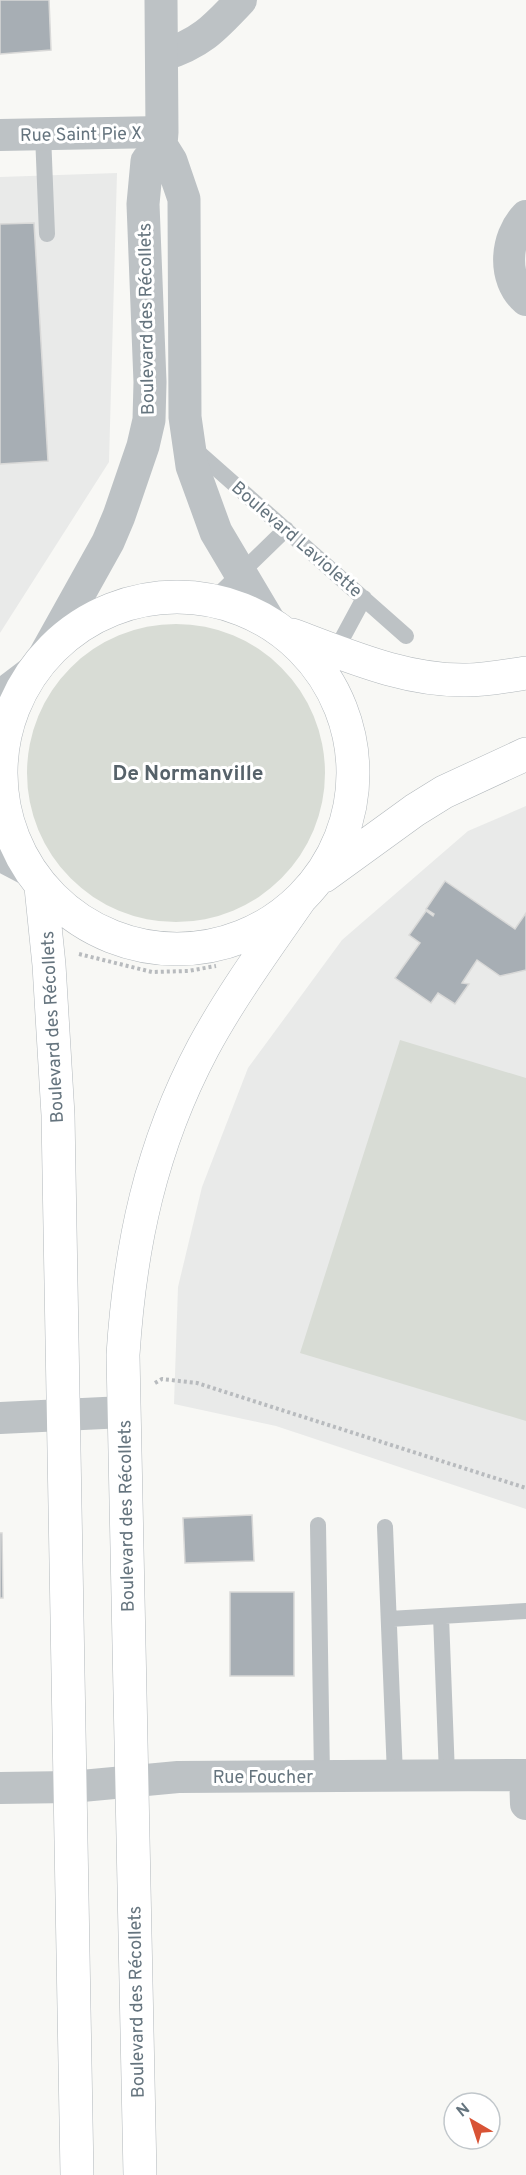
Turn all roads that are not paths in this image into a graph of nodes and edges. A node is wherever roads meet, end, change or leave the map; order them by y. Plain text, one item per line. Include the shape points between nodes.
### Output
1 (161, 0) edge
2 (241, 0) edge
3 (162, 56) junction
4 (43, 134) junction
5 (0, 135) edge
6 (161, 138) junction
7 (526, 216) edge
8 (47, 234) dead end
9 (526, 300) edge
10 (187, 443) junction
11 (286, 530) junction
12 (240, 574) junction
13 (364, 598) junction
14 (213, 600) junction
15 (277, 628) junction
16 (406, 636) dead end
17 (39, 663) junction
18 (329, 663) junction
19 (526, 673) edge
20 (0, 696) edge
21 (526, 754) edge
22 (0, 855) edge
23 (35, 879) junction
24 (307, 892) junction
25 (124, 1412) junction
26 (64, 1415) junction
27 (0, 1418) edge
28 (318, 1525) dead end
29 (385, 1527) dead end
30 (526, 1611) edge
31 (441, 1616) junction
32 (389, 1619) junction
33 (395, 1775) junction
34 (447, 1775) junction
35 (526, 1775) edge
36 (322, 1776) junction
37 (132, 1781) junction
38 (71, 1787) junction
39 (0, 1788) edge
40 (526, 1804) edge
41 (77, 2175) edge
42 (140, 2175) edge

1 - 3 street, Boulevard des Récollets
2 - 3 street via 199,40
3 - 6 street, Boulevard des Récollets
4 - 5 street, Rue Saint Pie X
4 - 6 street, Rue Saint Pie X
4 - 8 lane
6 - 10 street, Boulevard des Récollets via 184,199
6 - 17 street, Boulevard des Récollets via 147,161 143,204 150,382 149,420 143,446 108,542
7 - 9 street via 512,240 509,260 512,280
10 - 11 lane, Boulevard Laviolette
10 - 12 street, Boulevard des Récollets via 208,512
11 - 12 lane
11 - 13 lane, Boulevard Laviolette
12 - 14 lane
12 - 15 street, Boulevard des Récollets
13 - 16 lane, Boulevard Laviolette
13 - 18 lane
14 - 15 main road via 238,607
14 - 17 main road via 169,597 118,607 86,622
15 - 18 main road
17 - 20 street
17 - 23 main road, Boulevard des Récollets via 14,704 0,761 6,818
18 - 19 main road via 447,680 481,680
18 - 24 main road, Boulevard des Récollets via 349,734 353,786 341,838
21 - 24 main road via 444,792 415,810
22 - 23 street
23 - 24 main road via 69,913 102,933 139,946 177,950 216,945 253,932 286,912
23 - 26 main road, Boulevard des Récollets via 48,948 58,1115
24 - 25 main road, Boulevard des Récollets via 239,986 203,1049 165,1133 143,1204 129,1278 123,1354
25 - 26 street
25 - 37 main road, Boulevard des Récollets
26 - 27 street
26 - 38 main road, Boulevard des Récollets
28 - 36 lane
29 - 32 lane
30 - 31 lane
31 - 32 lane
31 - 34 lane
32 - 33 lane
33 - 34 street, Rue Foucher
33 - 36 street, Rue Foucher
34 - 35 street, Rue Foucher
35 - 40 street
36 - 37 street, Rue Foucher
37 - 38 street, Rue Foucher
37 - 42 main road, Boulevard des Récollets
38 - 39 street, Rue Foucher
38 - 41 main road, Boulevard des Récollets

